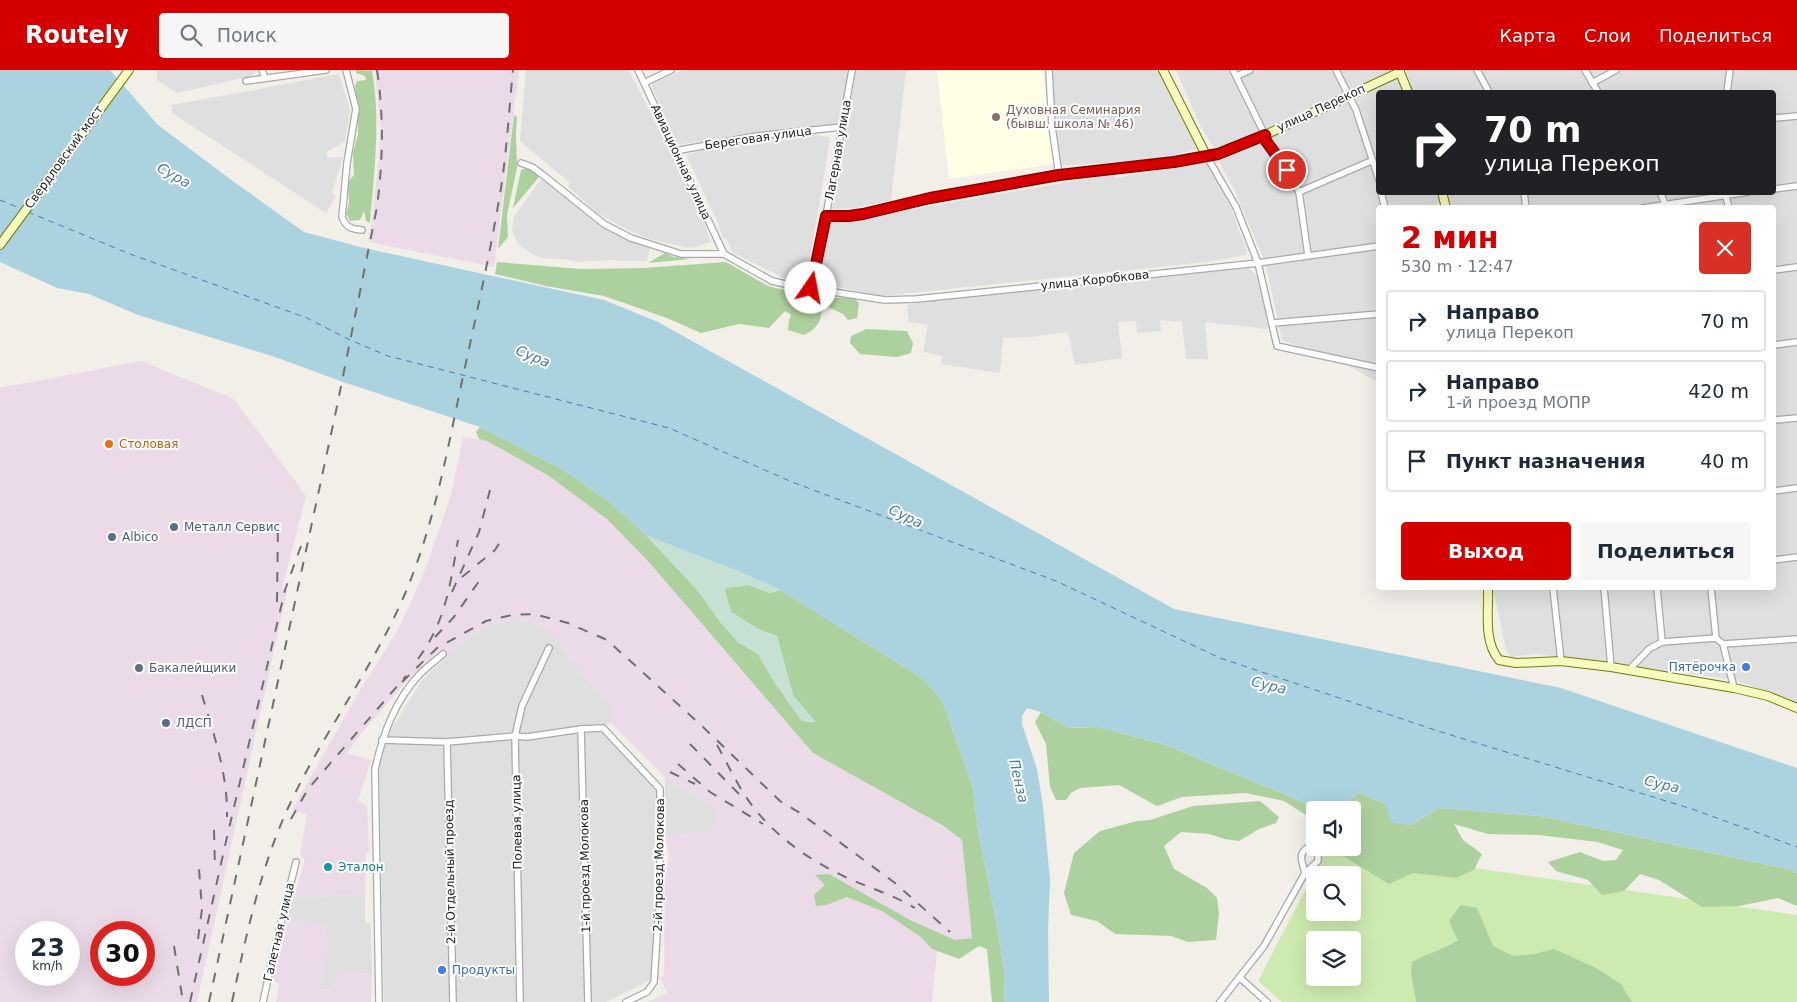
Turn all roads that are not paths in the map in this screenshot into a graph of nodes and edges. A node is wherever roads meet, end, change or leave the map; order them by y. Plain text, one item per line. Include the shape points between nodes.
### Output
1 (129, 70) edge
2 (262, 70) edge
3 (326, 70) edge
4 (346, 70) edge
5 (638, 70) edge
6 (671, 70) edge
7 (852, 70) edge
8 (1049, 70) edge
9 (1164, 70) edge
10 (1250, 70) edge
11 (1336, 70) edge
12 (1477, 70) edge
13 (1584, 70) edge
14 (1616, 70) edge
15 (1730, 70) edge
16 (1400, 71) edge
17 (1235, 73) edge
18 (266, 78) junction
19 (246, 81) dead end
20 (644, 83) junction
21 (1592, 83) junction
22 (1407, 90) edge
23 (1488, 90) edge
24 (1597, 90) edge
25 (1727, 90) edge
26 (1349, 95) junction
27 (1797, 116) edge
28 (1776, 118) edge
29 (841, 127) junction
30 (1265, 135) junction
31 (675, 151) junction
32 (1206, 155) junction
33 (1371, 160) junction
34 (521, 163) dead end
35 (1376, 172) edge
36 (1059, 175) junction
37 (1797, 186) edge
38 (1776, 189) edge
39 (1299, 192) junction
40 (1727, 195) edge
41 (1700, 196) edge
42 (1669, 205) edge
43 (826, 216) junction
44 (362, 230) dead end
45 (0, 245) edge
46 (1376, 246) edge
47 (724, 254) junction
48 (1308, 255) junction
49 (1258, 263) junction
50 (1797, 268) edge
51 (1776, 270) edge
52 (811, 288) junction
53 (1376, 314) edge
54 (1273, 323) junction
55 (1797, 342) edge
56 (1776, 345) edge
57 (1376, 367) edge
58 (1797, 418) edge
59 (1776, 420) edge
60 (1797, 488) edge
61 (1776, 491) edge
62 (1797, 557) edge
63 (1776, 560) edge
64 (1488, 590) edge
65 (1553, 590) edge
66 (1604, 590) edge
67 (1656, 590) edge
68 (1711, 590) edge
69 (1716, 638) junction
70 (1797, 639) edge
71 (1662, 642) junction
72 (1723, 644) junction
73 (549, 648) dead end
74 (443, 654) dead end
75 (1561, 661) junction
76 (1611, 668) junction
77 (1628, 671) junction
78 (1734, 688) junction
79 (1797, 708) edge
80 (581, 729) junction
81 (515, 736) junction
82 (382, 740) junction
83 (447, 742) junction
84 (296, 862) dead end
85 (1305, 873) junction
86 (1240, 978) junction
87 (263, 1002) edge
88 (379, 1002) edge
89 (453, 1002) edge
90 (520, 1002) edge
91 (588, 1002) edge
92 (626, 1002) edge
93 (1220, 1002) edge
94 (1267, 1002) edge

1 - 45 main road, Свердловский мост
2 - 18 street
3 - 18 street
4 - 44 street via 356,109 342,217 350,228
5 - 20 street, Авиационная улица
6 - 20 street
7 - 29 street, Лагерная улица
8 - 36 street
9 - 32 main road
10 - 17 street
11 - 26 street
12 - 23 street
13 - 21 street
14 - 21 street
15 - 25 street
16 - 22 main road
16 - 26 main road, улица Перекоп
17 - 30 street
18 - 19 street
20 - 31 street, Авиационная улица
21 - 24 street
26 - 30 main road, улица Перекоп
26 - 33 street
27 - 28 street
29 - 31 street, Береговая улица via 757,136
29 - 43 street, Лагерная улица
30 - 32 main road, улица Перекоп via 1218,154
30 - 39 street
31 - 47 street, Авиационная улица
32 - 36 street, улица Перекоп via 1174,162
32 - 49 street via 1236,207
33 - 35 street
33 - 39 street
34 - 47 street via 550,180 604,224 632,238 681,254
36 - 43 street, улица Перекоп via 849,216
37 - 38 street
39 - 48 street
40 - 41 street
41 - 42 street
43 - 52 street, Лагерная улица
46 - 48 street, улица Коробкова
47 - 52 street, улица Коробкова via 772,281
48 - 49 street, улица Коробкова
49 - 52 street, улица Коробкова via 917,299 885,300
49 - 54 street
50 - 51 street
53 - 54 street
54 - 57 street via 1277,346
55 - 56 street
58 - 59 street
60 - 61 street
62 - 63 street
64 - 75 main road via 1489,642 1499,660 1516,663
65 - 75 street
66 - 76 street
67 - 71 street
68 - 69 street
69 - 71 street
69 - 72 street
70 - 72 street
71 - 77 street via 1649,649
72 - 78 street
73 - 81 street, Полевая улица via 522,706
74 - 82 street via 420,674 402,698
75 - 76 main road
76 - 77 main road
77 - 78 main road
78 - 79 main road via 1768,696
80 - 81 street
80 - 91 street, 1-й проезд Молокова
80 - 92 street, 2-й проезд Молокова via 603,728 660,790 660,889 654,982 647,992
81 - 83 street
81 - 90 street, Полевая улица
82 - 83 street
82 - 88 street via 375,769
83 - 89 street, 2-й Отдельный проезд
84 - 87 street, Галетная улица
85 - 85 street via 1300,856 1307,848 1314,849 1318,861
85 - 86 street via 1264,946
86 - 93 street
86 - 94 street

